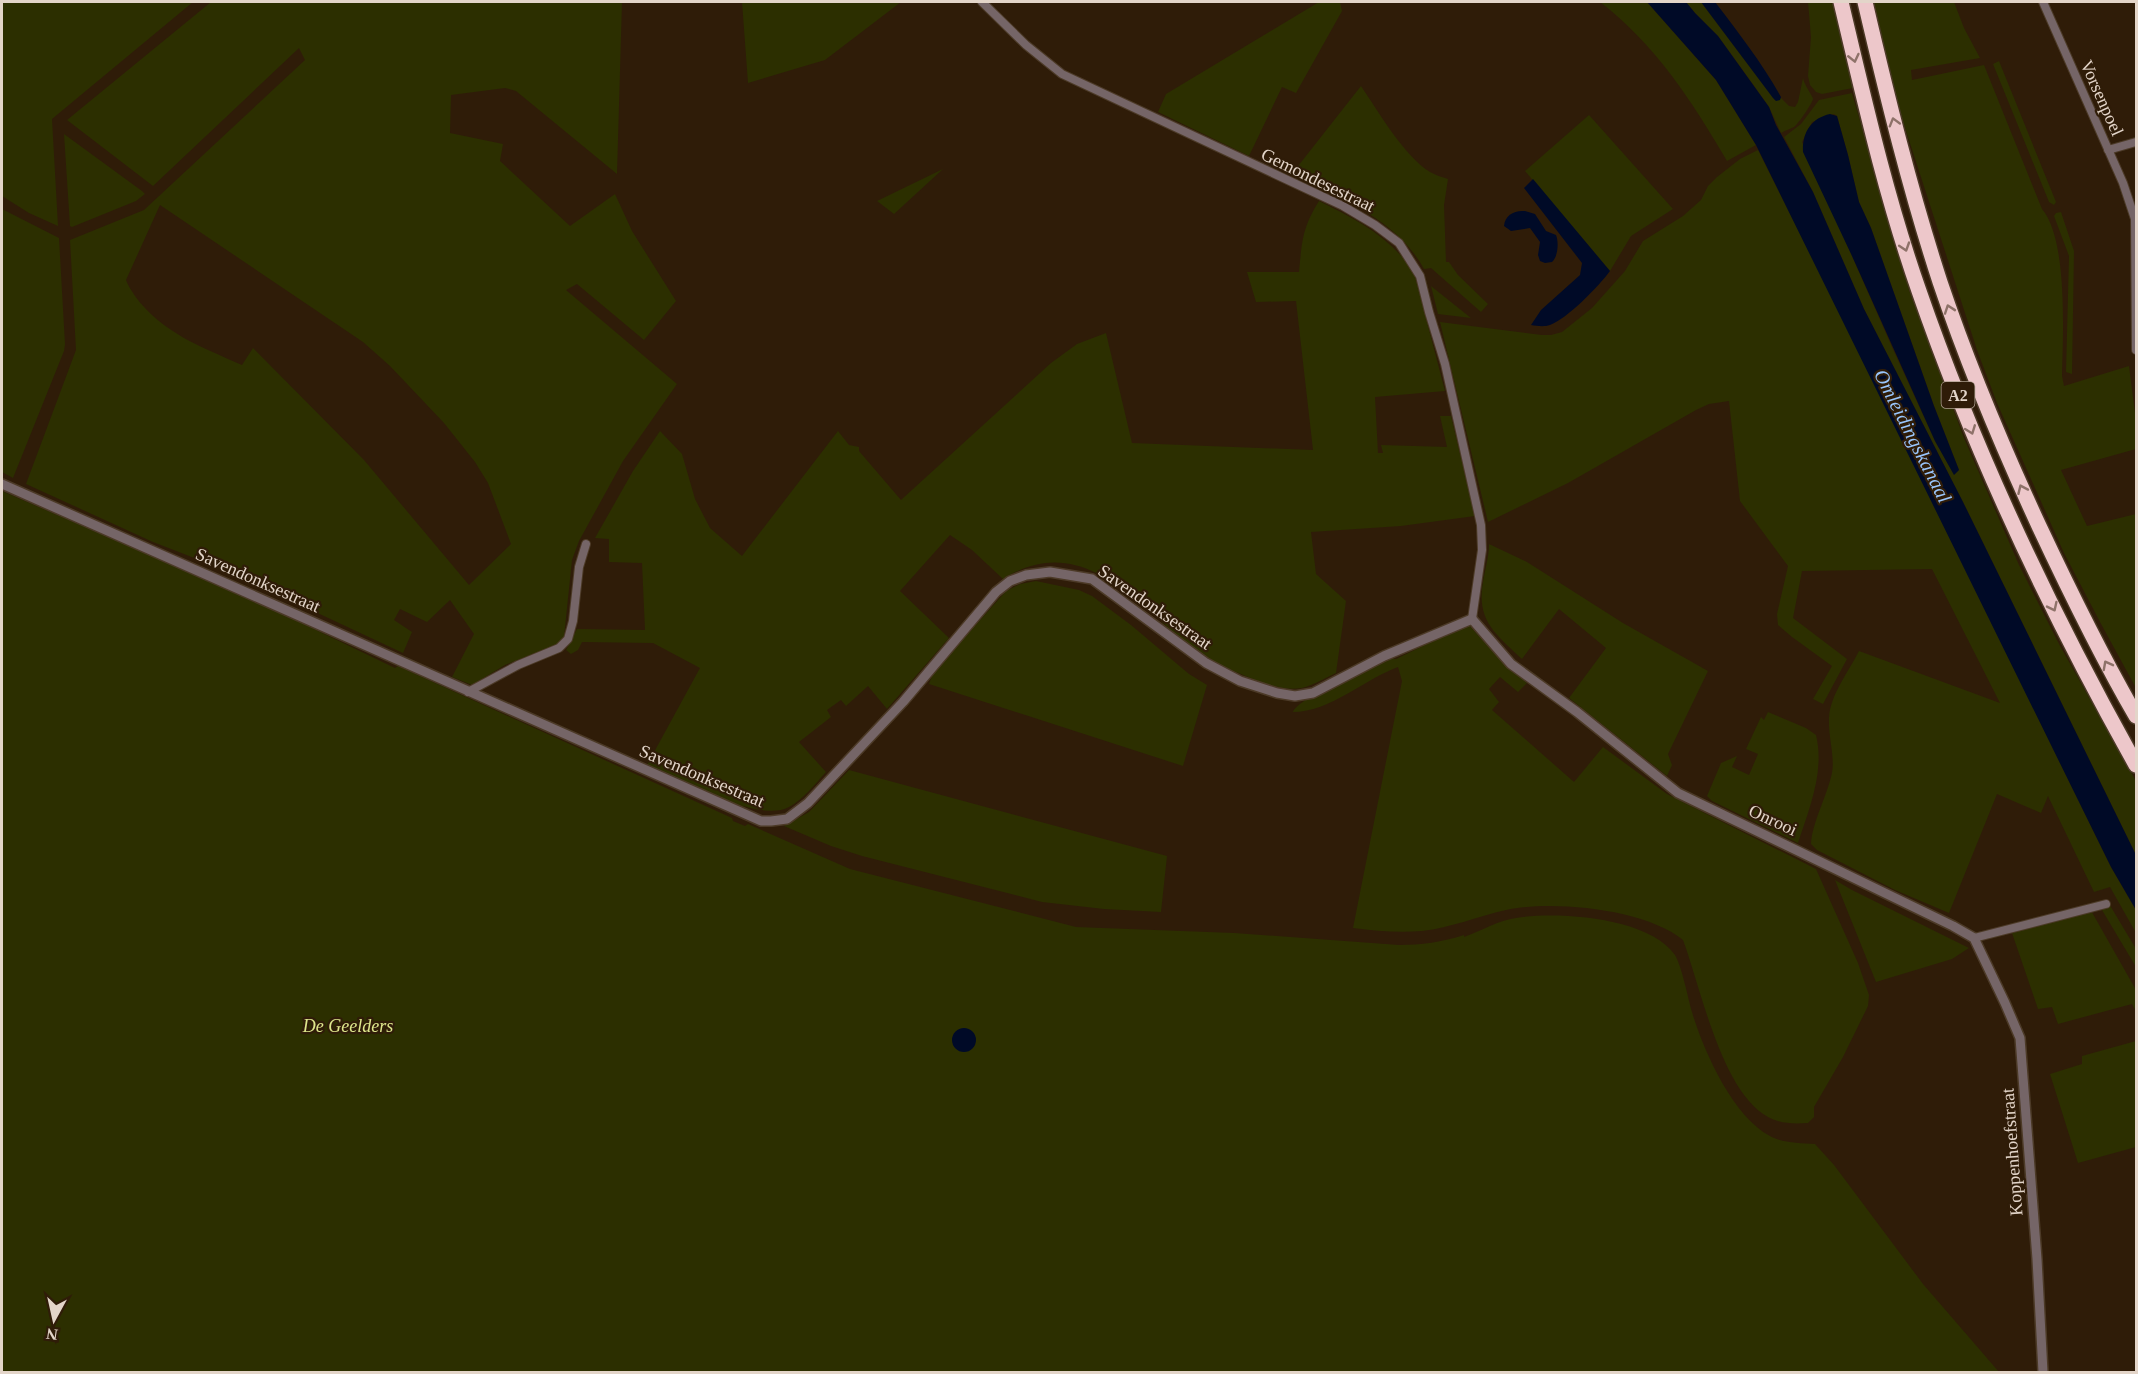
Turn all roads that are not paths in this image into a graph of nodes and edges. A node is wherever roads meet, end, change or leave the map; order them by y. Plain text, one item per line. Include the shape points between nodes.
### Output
1 (982, 2) edge
2 (1841, 2) edge
3 (1865, 2) edge
4 (2043, 2) edge
5 (2136, 142) edge
6 (2108, 150) junction
7 (2136, 350) edge
8 (2, 484) edge
9 (586, 544) dead end
10 (1472, 619) junction
11 (468, 692) junction
12 (2136, 716) edge
13 (2136, 765) edge
14 (2106, 904) dead end
15 (1974, 938) junction
16 (2043, 1372) edge

1 - 10 street, Gemondesestraat via 1062,74 1343,206 1399,243 1420,276 1445,364 1481,525 1482,550
2 -> 13 highway, A2 via 1899,230 1973,436 2025,553
12 -> 3 highway, A2 via 2047,543 1961,343 1898,135
4 - 6 street, Vorsenpoel
5 - 6 street
6 - 7 street, Vorsenpoel via 2135,219
8 - 11 street, Savendonksestraat
9 - 11 street via 579,567 572,629 563,645
10 - 11 street, Savendonksestraat via 1384,656 1313,693 1295,696 1240,681 1206,663 1092,579 1050,572 1026,575 996,592 903,702 808,803 787,819 771,822 749,817
10 - 15 street, Onrooi via 1512,664 1678,793
14 - 15 street
15 - 16 street, Koppenhoefstraat via 2020,1038

